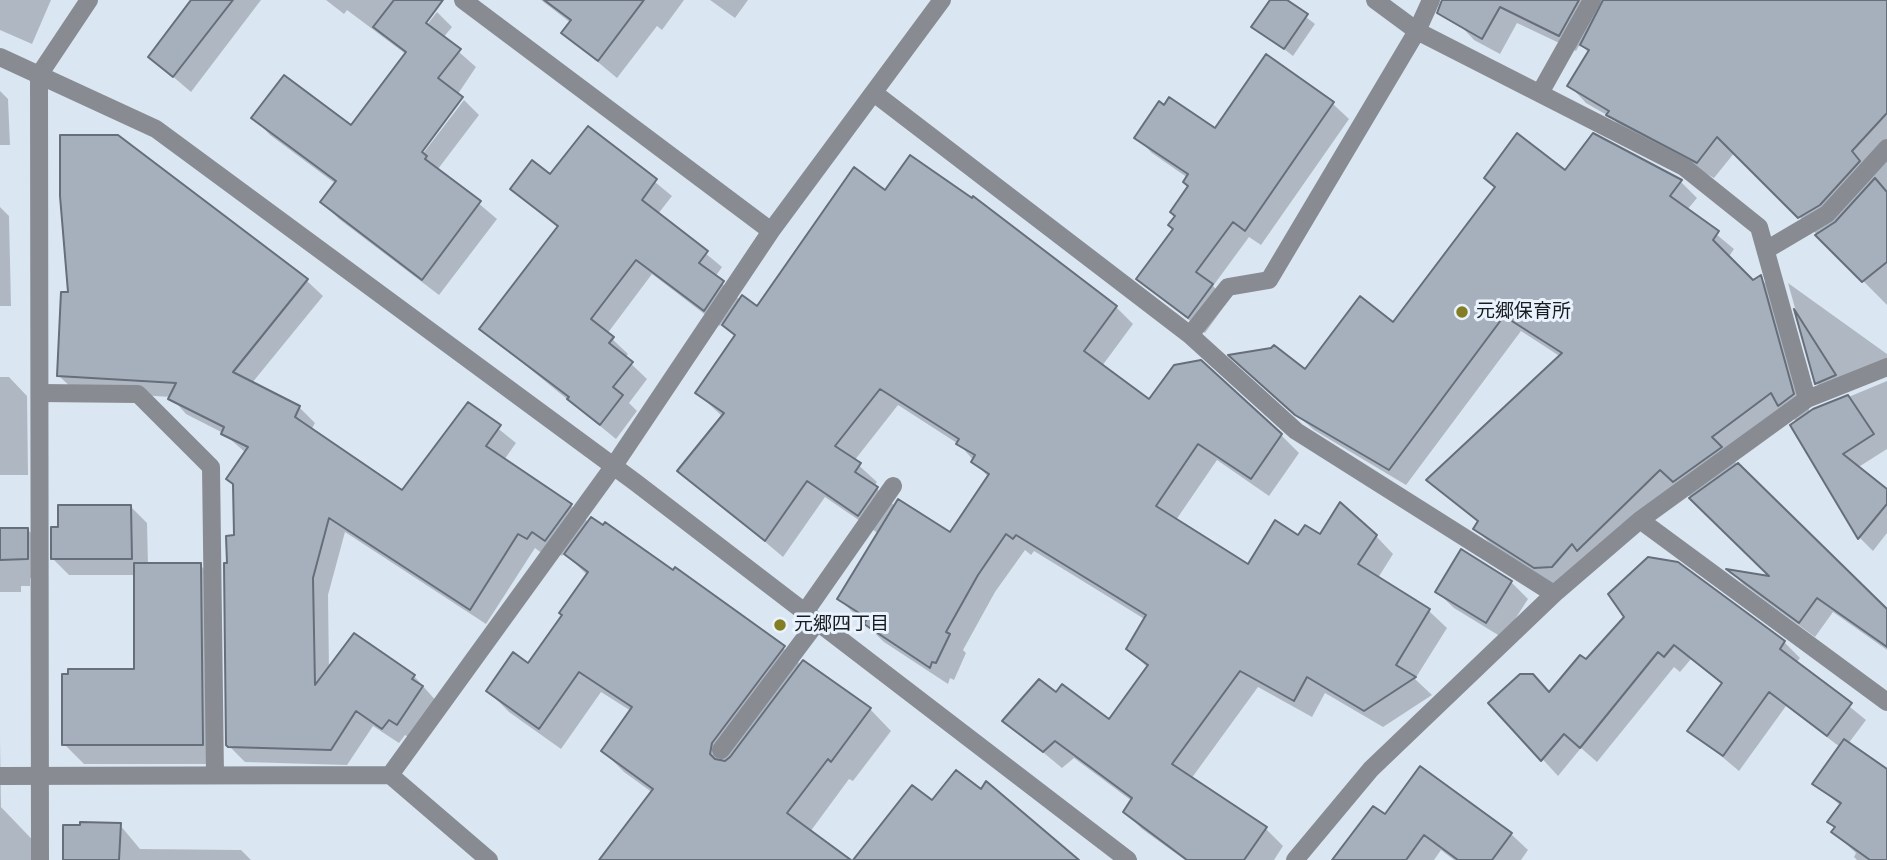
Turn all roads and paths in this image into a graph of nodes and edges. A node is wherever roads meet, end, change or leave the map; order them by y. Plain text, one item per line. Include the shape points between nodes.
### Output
1 (89, 0) edge
2 (463, 0) edge
3 (1375, 0) edge
4 (1430, 0) edge
5 (1592, 0) edge
6 (934, 3) edge
7 (1417, 31) junction
8 (0, 57) edge
9 (39, 75) junction
10 (874, 93) junction
11 (1540, 93) junction
12 (1887, 149) edge
13 (772, 231) junction
14 (1766, 250) junction
15 (1190, 335) junction
16 (1887, 366) edge
17 (40, 393) junction
18 (1807, 399) junction
19 (613, 467) junction
20 (893, 486) dead end
21 (1640, 520) junction
22 (1554, 594) junction
23 (811, 617) junction
24 (1887, 702) edge
25 (721, 750) dead end
26 (215, 775) junction
27 (390, 775) junction
28 (0, 776) edge
29 (41, 776) junction
30 (1118, 857) edge
31 (40, 860) edge
32 (489, 860) edge
33 (1295, 860) edge

1 - 9 street
2 - 13 street
3 - 7 street
4 - 7 street
5 - 11 street
6 - 10 street
7 - 11 street
7 - 15 street via 1269,280 1228,287
8 - 9 street
9 - 17 street
9 - 19 street via 156,129
10 - 13 street
10 - 15 street
11 - 14 street via 1684,167 1759,227
12 - 14 street via 1827,214
13 - 19 street
14 - 18 street
15 - 22 street via 1296,430
16 - 18 street
17 - 26 street via 138,394 211,467
17 - 29 street
18 - 21 street
19 - 23 street
19 - 27 street
20 - 23 street
21 - 22 street
21 - 24 street
22 - 33 street via 1371,769
23 - 25 street
23 - 30 street
26 - 27 street
26 - 29 street
27 - 32 street
28 - 29 street
29 - 31 street

